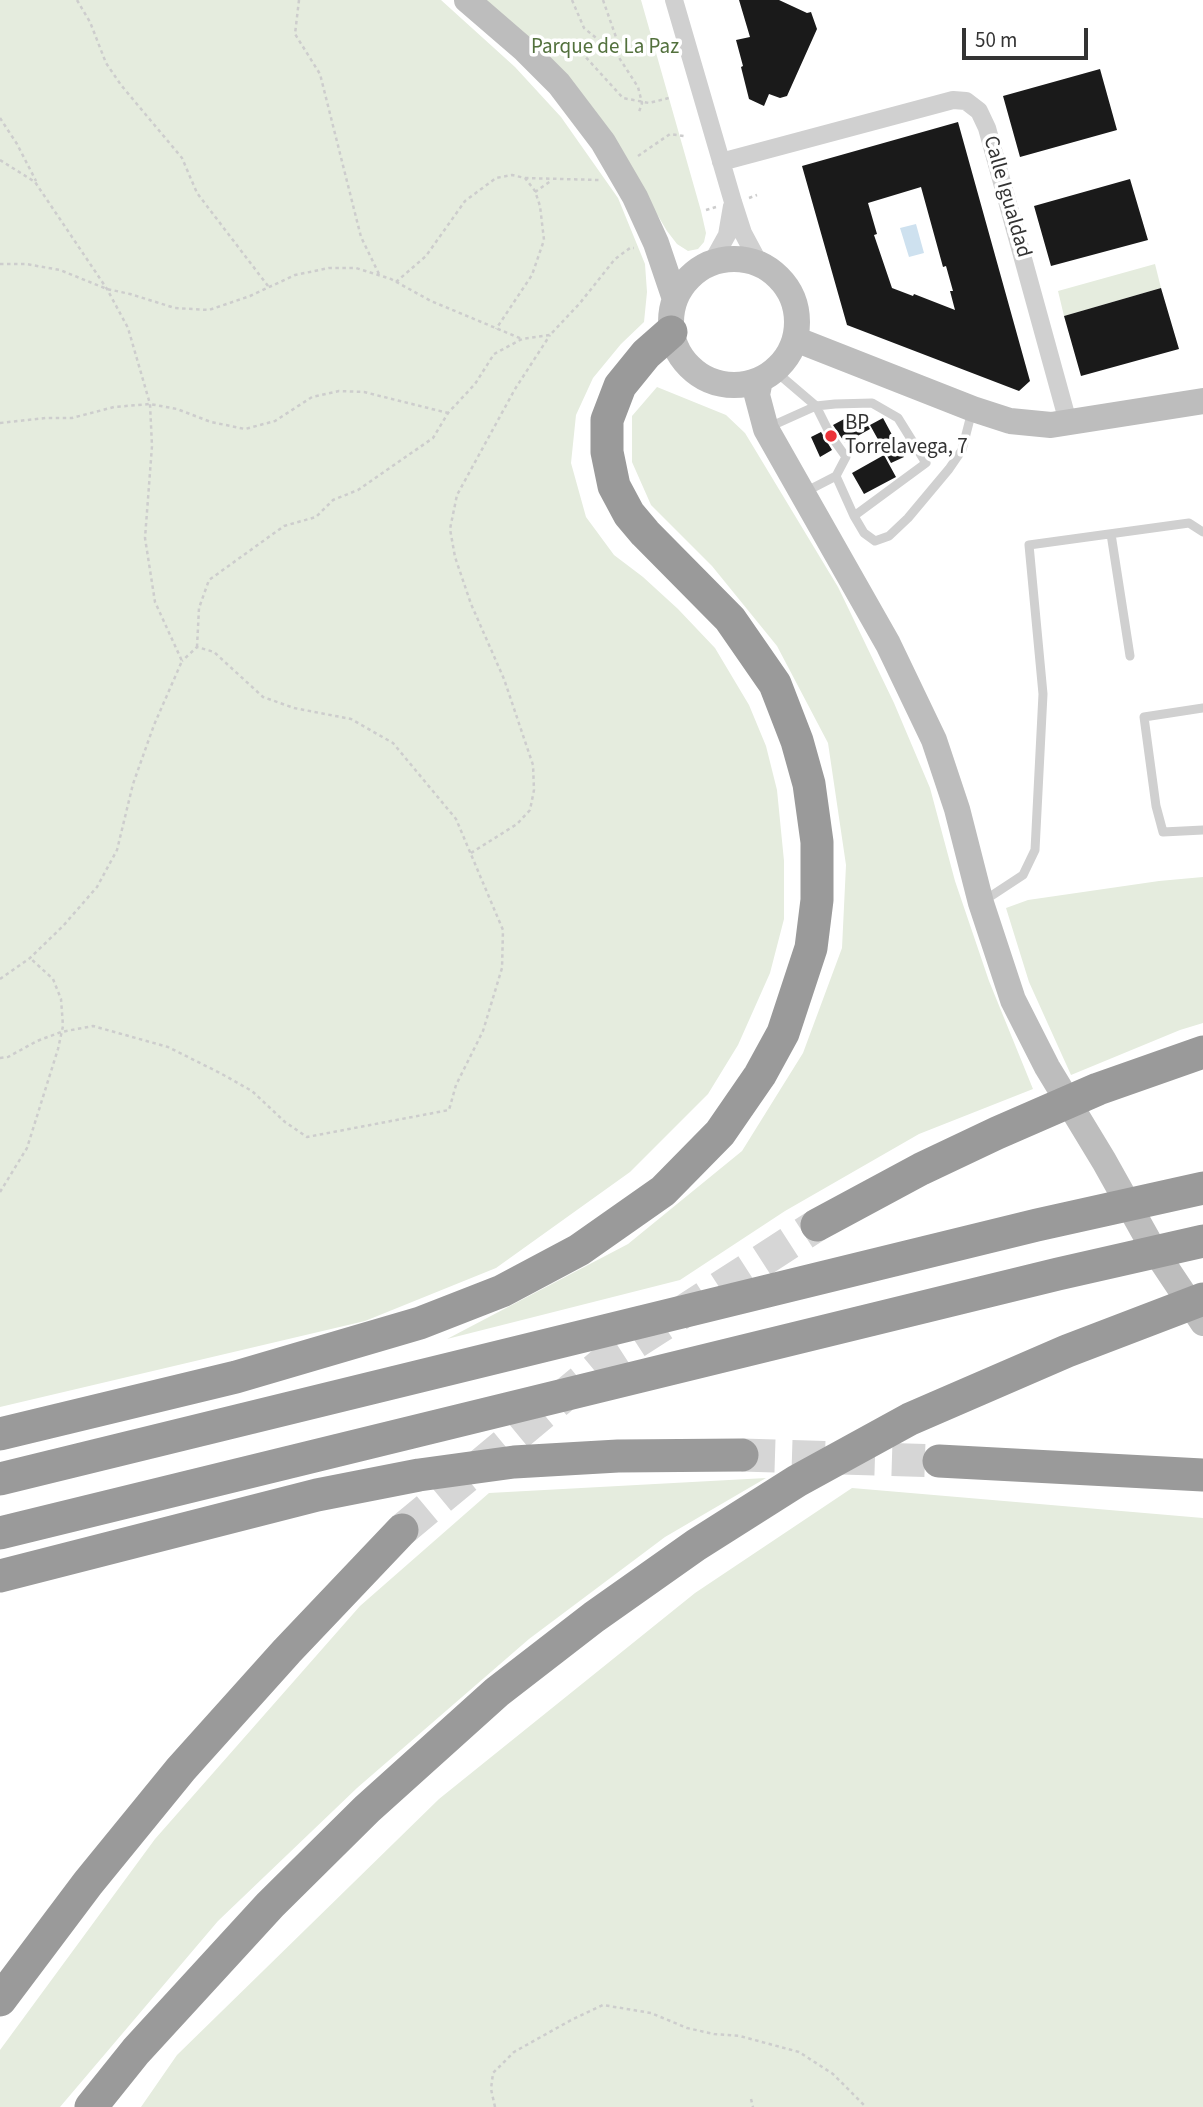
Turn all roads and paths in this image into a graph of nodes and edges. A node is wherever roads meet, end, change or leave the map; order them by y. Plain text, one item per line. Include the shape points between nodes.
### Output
1 (77, 0) edge
2 (299, 0) edge
3 (467, 0) edge
4 (572, 0) edge
5 (603, 0) edge
6 (674, 0) edge
7 (547, 40) dead end
8 (618, 56) junction
9 (669, 97) dead end
10 (642, 103) junction
11 (639, 112) dead end
12 (0, 118) edge
13 (684, 136) dead end
14 (0, 160) edge
15 (634, 163) dead end
16 (721, 163) junction
17 (525, 178) junction
18 (554, 179) junction
19 (602, 180) dead end
20 (37, 184) junction
21 (535, 192) junction
22 (635, 197) junction
23 (733, 202) junction
24 (657, 248) junction
25 (759, 263) junction
26 (0, 264) edge
27 (707, 265) junction
28 (380, 275) junction
29 (396, 282) junction
30 (269, 287) junction
31 (107, 289) junction
32 (675, 299) junction
33 (496, 329) junction
34 (671, 332) junction
35 (550, 335) junction
36 (522, 340) junction
37 (795, 340) junction
38 (767, 375) junction
39 (726, 384) junction
40 (1203, 401) edge
41 (150, 404) junction
42 (816, 406) junction
43 (972, 409) junction
44 (448, 413) junction
45 (1068, 422) junction
46 (0, 423) edge
47 (766, 429) junction
48 (836, 476) junction
49 (803, 492) junction
50 (854, 516) junction
51 (1203, 532) edge
52 (1111, 534) junction
53 (197, 647) junction
54 (1130, 656) dead end
55 (182, 661) junction
56 (1203, 708) edge
57 (1203, 830) edge
58 (471, 853) junction
59 (981, 903) junction
60 (30, 957) junction
61 (0, 979) edge
62 (61, 1032) junction
63 (1203, 1052) edge
64 (0, 1058) edge
65 (1203, 1188) edge
66 (0, 1192) edge
67 (817, 1225) tunnel mouth
68 (1203, 1241) edge
69 (1203, 1299) edge
70 (1203, 1323) edge
71 (0, 1434) edge
72 (741, 1455) tunnel mouth
73 (939, 1461) tunnel mouth
74 (1203, 1475) edge
75 (0, 1479) edge
76 (402, 1530) tunnel mouth
77 (0, 1533) edge
78 (0, 1576) edge
79 (0, 2000) edge
80 (751, 2099) dead end
81 (91, 2107) edge
82 (495, 2107) edge
83 (753, 2107) edge
84 (866, 2107) edge

1 - 30 path via 106,63 182,158 197,193
2 - 28 path via 295,34 320,74 361,237
3 - 22 street via 559,84 603,142
4 - 8 path via 584,28
5 - 8 path
6 - 16 street
7 - 10 path via 557,48 582,53 623,97
8 - 10 path
9 - 10 path
10 - 11 path
12 - 20 path
13 - 15 path via 670,135
14 - 20 path
16 - 23 street
16 - 45 street, Calle Igualdad via 953,100 966,101 979,111 987,128
17 - 18 path
17 - 21 path
17 - 29 path via 496,178 465,201 426,256
18 - 19 path
18 - 21 path
20 - 31 path
21 - 33 path via 544,240 532,275
22 - 24 street
22 - 27 street via 673,255
23 - 25 street
23 - 27 street via 727,235
24 - 32 street
24 - 35 path via 630,248 615,259
25 - 27 street via 734,258
25 - 37 street via 778,276 792,294 797,315
26 - 31 path via 60,270
27 - 32 street via 692,274
28 - 29 path
28 - 30 path via 356,268 329,268 295,275
29 - 33 path
30 - 31 path via 209,310 175,307
31 - 41 path via 128,328
32 - 34 street
33 - 36 path
34 - 39 street via 688,366
34 - 71 highway via 620,386 607,420 614,486 645,533 730,619 775,684 809,784 817,842 811,948 783,1033 760,1075 719,1133 663,1191 579,1250 502,1291 420,1323 236,1377
35 - 36 path
35 - 58 path via 457,495 450,529 471,604 504,679 533,765 530,810 517,824
36 - 44 path via 494,354
37 - 38 street via 790,352
37 - 43 street
38 - 39 street via 743,384
38 - 42 lane
38 - 47 street via 757,395
39 - 47 street
40 - 45 street
41 - 44 path via 244,429 275,421 312,397 339,391 364,392
41 - 46 path via 72,418
41 - 55 path via 152,446 145,538 155,602
42 - 47 lane
42 - 48 lane via 846,457
42 - 50 lane via 872,403 898,418 926,463
43 - 45 street via 1010,421
43 - 50 lane via 962,450 889,536 875,541
44 - 53 path via 433,438 401,462 333,500 316,517 284,526 209,580 199,608
47 - 49 street
48 - 49 lane
48 - 50 lane
49 - 59 street via 888,644 934,740
51 - 52 lane via 1189,523
52 - 54 lane
52 - 59 lane via 1029,545 1042,694 1035,850 1023,875
53 - 55 path
53 - 58 path via 214,652 263,697 351,719 393,743 456,819
55 - 60 path via 132,784 117,850 97,887
56 - 57 lane via 1144,717 1163,832
58 - 62 path via 503,930 502,968 483,1031 449,1110 307,1137 252,1091 168,1047 93,1026
59 - 70 street via 1013,1000 1046,1067 1151,1245
60 - 61 path
60 - 62 path via 53,979 61,999
62 - 64 path
62 - 66 path via 27,1148
63 - 67 highway via 1098,1089 997,1133
65 - 75 highway
68 - 77 highway
69 - 81 highway via 910,1419 797,1481 695,1545 594,1617 497,1692 366,1809 270,1905
72 - 78 highway via 514,1462 419,1475 317,1495
73 - 74 highway
76 - 79 highway via 180,1769
80 - 83 path
82 - 84 path via 494,2073 514,2052 603,2005 799,2052 833,2074

